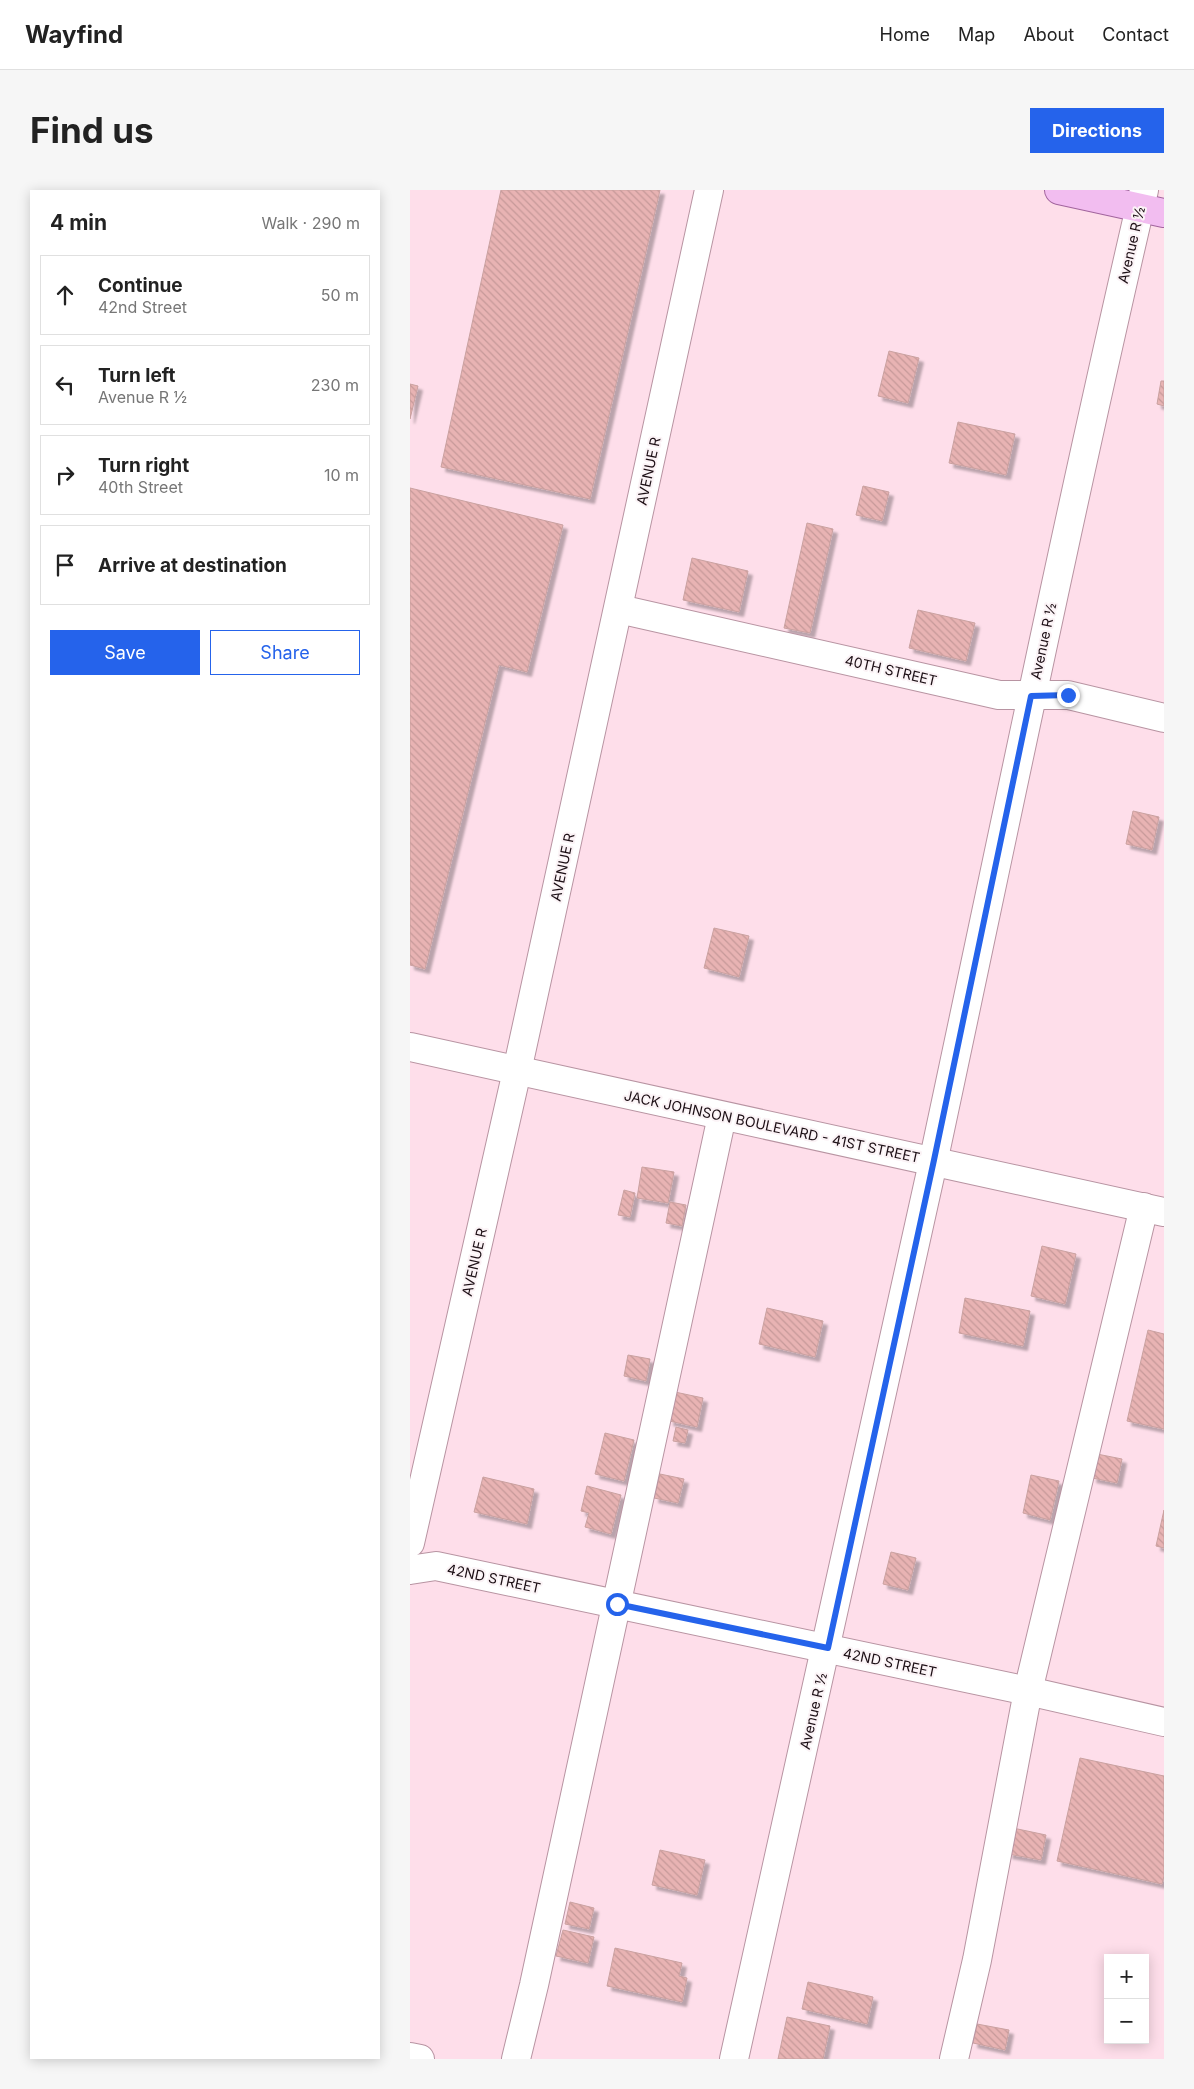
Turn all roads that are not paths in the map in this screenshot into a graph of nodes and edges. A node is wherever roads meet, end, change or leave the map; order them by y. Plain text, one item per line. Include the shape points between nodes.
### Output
1 (710, 190) edge
2 (1059, 190) edge
3 (1149, 204) edge
4 (619, 609) junction
5 (1031, 696) junction
6 (1164, 718) edge
7 (410, 1047) edge
8 (517, 1071) junction
9 (722, 1116) junction
10 (934, 1160) junction
11 (1154, 1209) edge
12 (410, 1543) edge
13 (410, 1570) edge
14 (617, 1604) junction
15 (828, 1648) junction
16 (1028, 1690) junction
17 (1164, 1722) edge
18 (410, 2057) edge
19 (420, 2059) edge
20 (516, 2059) edge
21 (734, 2059) edge
22 (954, 2059) edge

1 - 4 street, AVENUE R
2 - 3 main road
3 - 5 street, Avenue R ½
4 - 5 street, 40TH STREET via 999,695
4 - 8 street, AVENUE R
5 - 6 street, 40TH STREET via 1068,695
5 - 10 street, Avenue R ½
7 - 8 street, JACK JOHNSON BOULEVARD - 41ST STREET
8 - 9 street, JACK JOHNSON BOULEVARD - 41ST STREET
8 - 12 street, AVENUE R
9 - 10 street, JACK JOHNSON BOULEVARD - 41ST STREET
9 - 14 street
10 - 11 street, JACK JOHNSON BOULEVARD - 41ST STREET
10 - 15 street, Avenue R ½
11 - 16 street
13 - 14 street, 42ND STREET via 436,1566
14 - 15 street, 42ND STREET
14 - 20 street
15 - 16 street, 42ND STREET
15 - 21 street, Avenue R ½
16 - 17 street, 42ND STREET
16 - 22 street via 977,1960
18 - 19 street

